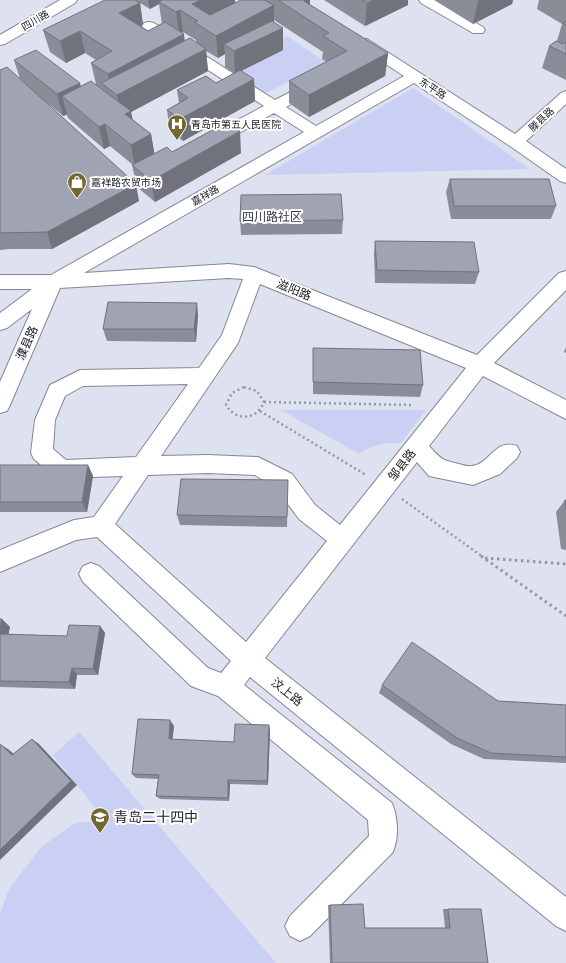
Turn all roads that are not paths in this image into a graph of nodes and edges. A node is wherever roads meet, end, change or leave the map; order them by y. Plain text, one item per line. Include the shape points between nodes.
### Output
1 (70, 0) edge
2 (426, 0) edge
3 (149, 26) dead end
4 (478, 30) dead end
5 (350, 34) edge
6 (0, 41) edge
7 (331, 76) edge
8 (415, 76) junction
9 (566, 96) edge
10 (275, 106) junction
11 (316, 133) junction
12 (516, 142) junction
13 (195, 151) edge
14 (566, 177) edge
15 (254, 274) junction
16 (566, 278) edge
17 (0, 282) edge
18 (54, 282) junction
19 (0, 323) edge
20 (480, 365) junction
21 (205, 376) junction
22 (0, 405) edge
23 (566, 410) edge
24 (416, 446) junction
25 (509, 452) dead end
26 (143, 466) junction
27 (101, 526) junction
28 (342, 540) junction
29 (0, 561) edge
30 (91, 574) dead end
31 (248, 660) junction
32 (226, 687) junction
33 (566, 916) edge
34 (300, 926) dead end

1 - 6 street, 四川路
2 - 4 street
3 - 10 street
5 - 8 street, 东平路
7 - 10 street
8 - 11 street, 嘉祥路
8 - 12 street, 东平路
9 - 12 street, 滕县路
10 - 11 street
10 - 13 street
11 - 18 street, 嘉祥路
12 - 14 street, 东平路
15 - 18 street, 滋阳路 via 229,271
15 - 20 street, 滋阳路
15 - 21 street via 231,338
16 - 20 street, 邹县路
17 - 18 street, 滋阳路
18 - 19 street, 嘉祥路
18 - 22 street, 濮县路
20 - 23 street, 滋阳路
20 - 24 street, 邹县路
21 - 26 street
21 - 26 street via 80,378 57,392 45,420 42,454 62,468
24 - 25 street via 437,468 473,476 492,467
24 - 28 street, 邹县路
26 - 27 street
26 - 28 street via 258,466 284,481 307,512
27 - 29 street via 74,530
27 - 31 street, 汶上路
28 - 31 street, 邹县路
30 - 32 street via 200,677
31 - 32 street, 邹县路
31 - 33 street, 汶上路
32 - 34 street via 382,813 383,842

